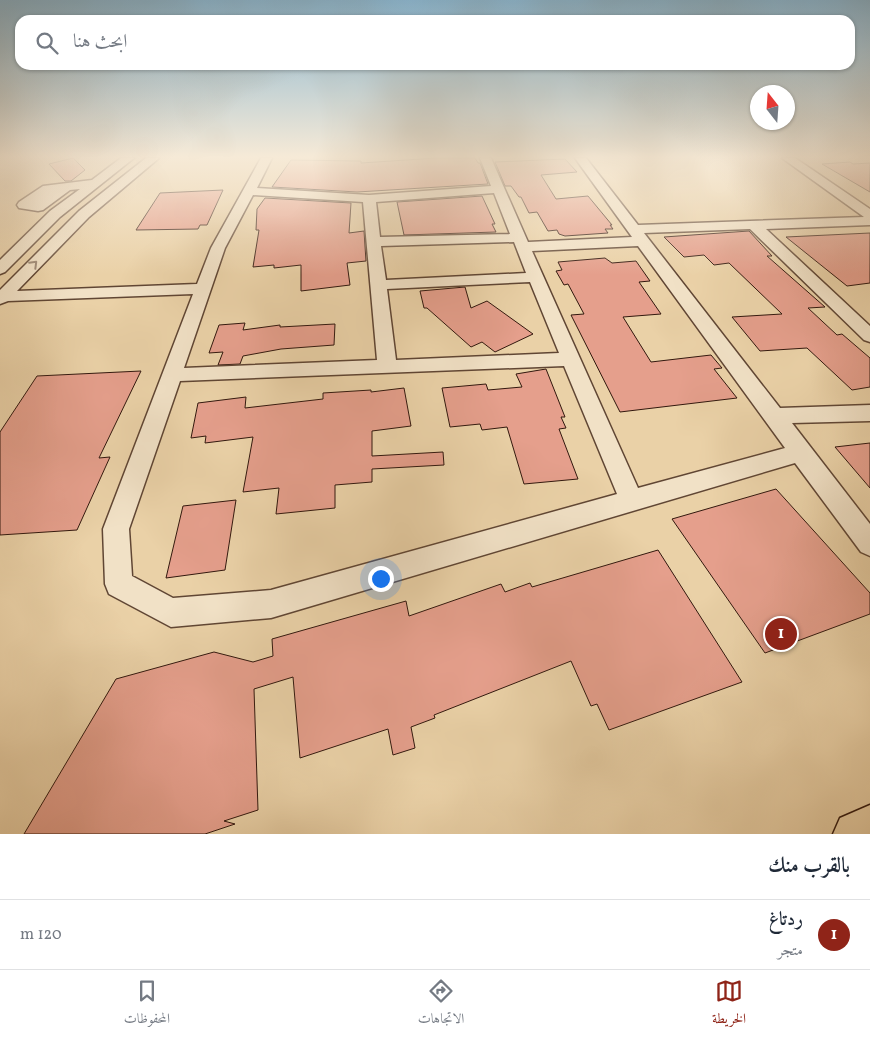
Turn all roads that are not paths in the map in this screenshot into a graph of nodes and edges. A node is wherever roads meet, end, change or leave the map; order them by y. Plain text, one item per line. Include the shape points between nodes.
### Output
1 (52, 197) edge
2 (78, 197) edge
3 (105, 197) edge
4 (246, 197) edge
5 (338, 197) edge
6 (396, 197) edge
7 (501, 197) edge
8 (609, 197) edge
9 (844, 197) edge
10 (369, 199) junction
11 (870, 215) edge
12 (870, 221) edge
13 (46, 222) junction
14 (754, 225) junction
15 (638, 235) junction
16 (374, 242) junction
17 (521, 243) junction
18 (3, 265) edge
19 (536, 277) junction
20 (378, 285) junction
21 (203, 289) junction
22 (1, 297) edge
23 (870, 336) edge
24 (571, 359) junction
25 (387, 366) junction
26 (172, 375) junction
27 (870, 413) edge
28 (774, 416) junction
29 (801, 452) junction
30 (632, 501) junction
31 (870, 544) edge
32 (870, 828) edge
33 (856, 834) edge

1 - 13 street via 38,207
2 - 13 street
22 -> 3 street
4 - 21 street via 218,248
5 - 10 street
6 - 10 street
7 - 17 street
8 - 15 street
9 - 11 street
10 - 16 street
12 - 14 street
13 - 18 street
14 - 15 street
14 - 23 street
15 - 17 street
15 - 28 street
16 - 17 street
16 - 20 street
17 - 19 street
19 - 20 street
19 - 24 street
20 - 25 street
21 - 22 street
21 - 26 street
24 - 25 street
24 - 30 street
25 - 26 street
26 - 30 street via 116,529 119,584 171,613 271,604
27 - 28 street
28 - 29 street
29 - 30 street
29 - 31 street
32 - 33 main road

